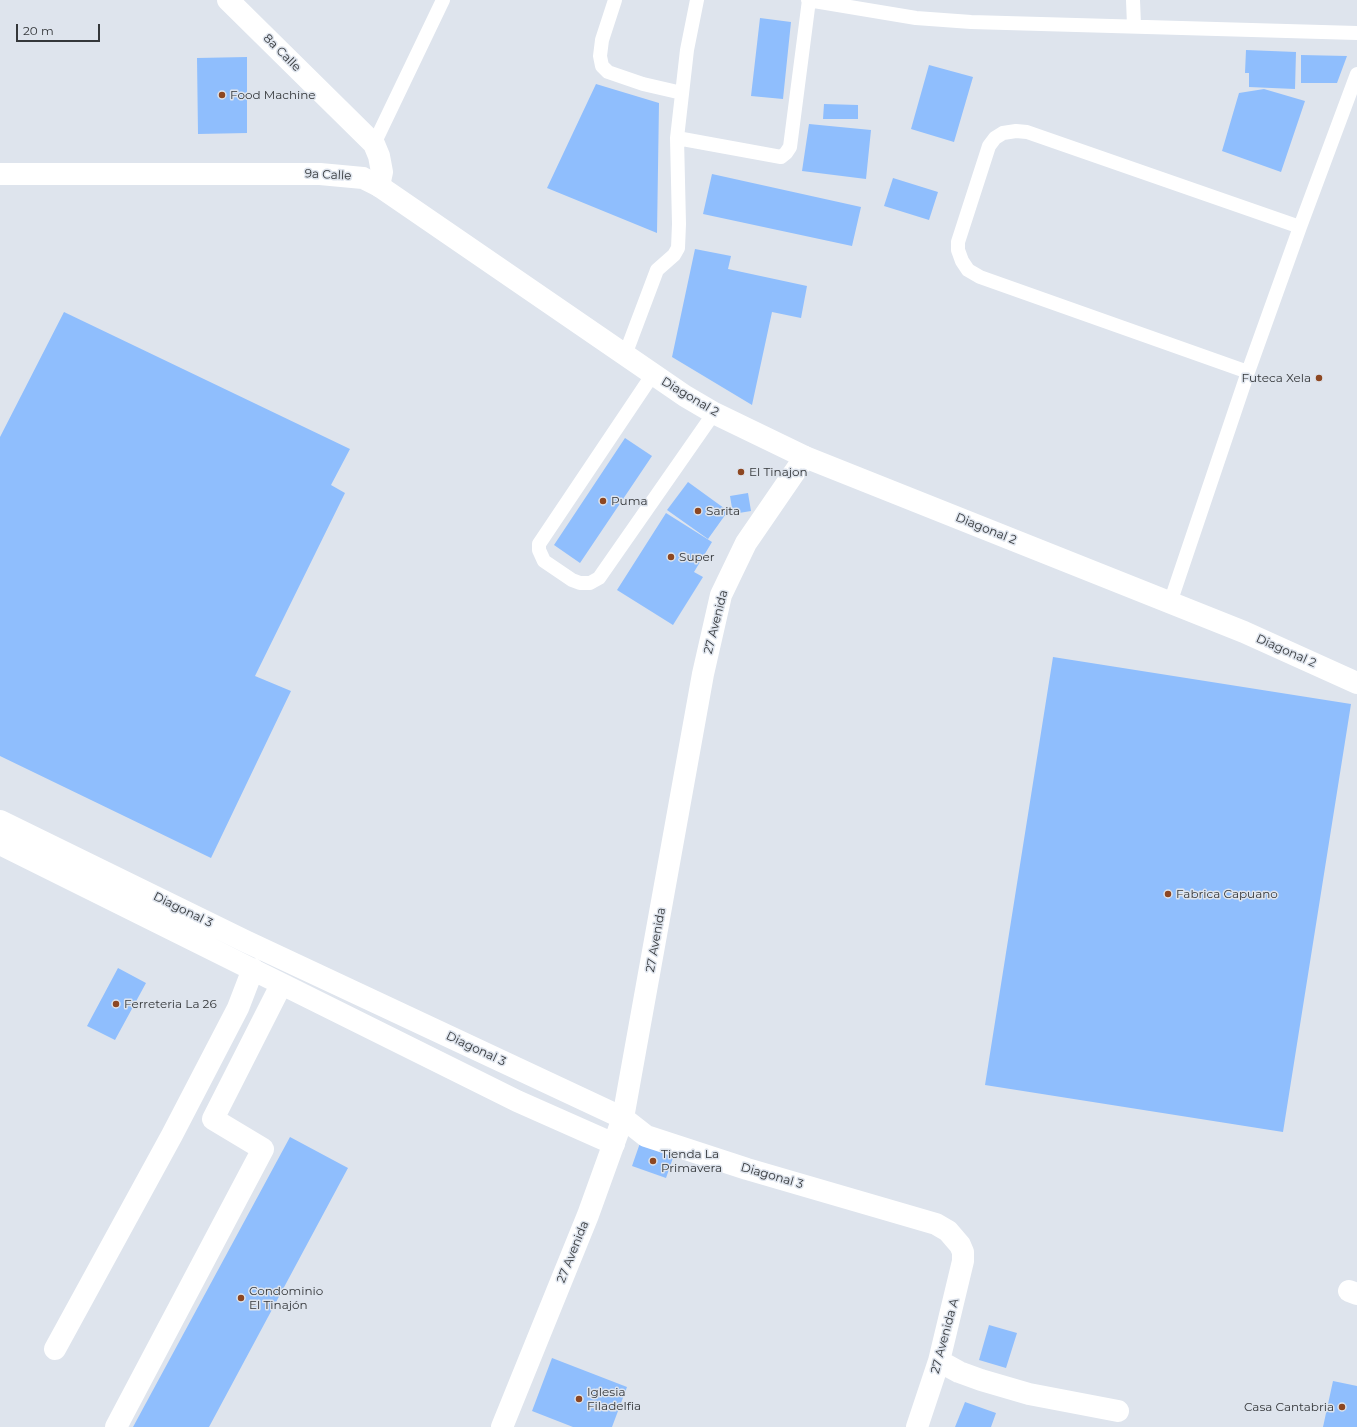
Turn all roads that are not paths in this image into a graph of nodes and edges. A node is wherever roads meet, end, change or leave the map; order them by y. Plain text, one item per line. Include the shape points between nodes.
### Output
1 (228, 0) edge
2 (443, 0) edge
3 (615, 0) edge
4 (697, 0) edge
5 (809, 0) edge
6 (1133, 0) edge
7 (1134, 25) junction
8 (1357, 33) edge
9 (1357, 74) edge
10 (682, 93) junction
11 (1351, 103) edge
12 (677, 138) junction
13 (374, 144) junction
14 (0, 174) edge
15 (379, 186) junction
16 (1300, 227) junction
17 (625, 355) junction
18 (1248, 372) junction
19 (653, 374) junction
20 (714, 413) junction
21 (805, 456) junction
22 (1170, 603) junction
23 (1357, 683) edge
24 (0, 822) edge
25 (0, 844) edge
26 (253, 969) junction
27 (281, 984) junction
28 (623, 1118) junction
29 (614, 1144) junction
30 (960, 1245) joint
31 (55, 1349) dead end
32 (940, 1361) junction
33 (1118, 1411) dead end
34 (116, 1427) edge
35 (502, 1427) edge
36 (917, 1427) edge

1 - 13 street, 8a Calle
2 - 13 lane
3 - 10 lane via 602,40 602,66 608,72 643,84
4 - 10 lane
5 - 7 lane via 916,18 971,22
5 - 12 lane via 790,147 786,154 782,156
6 - 7 lane
7 - 8 lane
9 - 11 lane
10 - 12 lane
11 - 16 lane
12 - 17 lane via 678,248 657,270
13 - 15 street, 8a Calle via 382,172
14 - 15 street, 9a Calle via 320,174 363,178
15 - 17 street, 9a Calle
16 - 18 lane
16 - 18 lane via 1027,132 1003,133 989,146 958,242 958,250 968,270 980,277
17 - 19 street, Diagonal 2
18 - 22 lane
19 - 20 street, Diagonal 2
19 - 20 lane via 539,544 544,561 572,580 590,583 599,578
20 - 21 street, Diagonal 2
21 - 22 street, Diagonal 2
21 - 28 street, 27 Avenida via 746,543 722,595 704,674
22 - 23 street, Diagonal 2 via 1244,632
24 - 28 street, Diagonal 3 via 245,941
25 - 26 street, Diagonal 3
26 - 27 street, Diagonal 3
26 - 31 street via 238,1008
27 - 29 street, Diagonal 3 via 517,1101
27 - 34 street via 213,1119 263,1148
28 - 29 street, 27 Avenida
28 - 30 street, Diagonal 3 via 646,1136 668,1144 936,1224 948,1230
29 - 35 street, 27 Avenida
30 - 32 street, 27 Avenida A via 963,1260
32 - 33 street via 959,1372 1022,1392
32 - 36 street, 27 Avenida A

